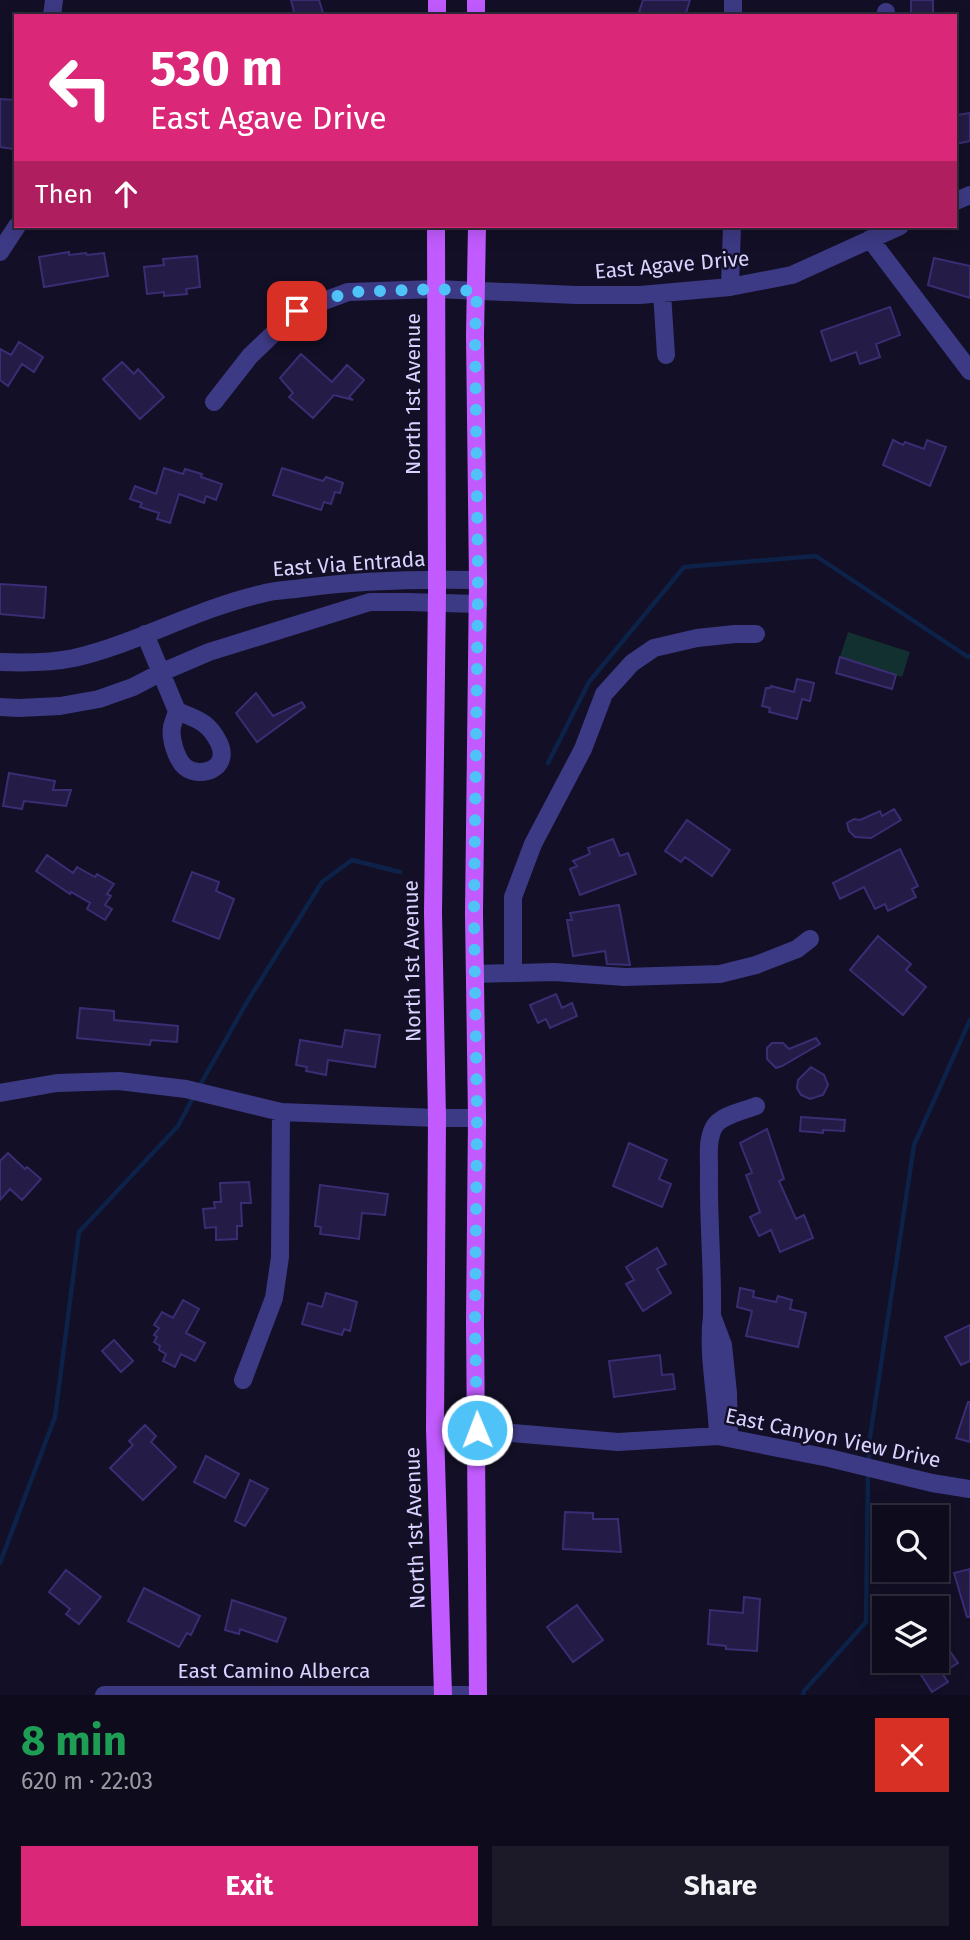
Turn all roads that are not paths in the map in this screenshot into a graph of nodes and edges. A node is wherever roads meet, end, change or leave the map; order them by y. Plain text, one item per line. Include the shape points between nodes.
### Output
1 (16, 228) edge
2 (436, 228) edge
3 (477, 228) edge
4 (732, 228) edge
5 (895, 228) edge
6 (870, 239) junction
7 (0, 252) edge
8 (730, 287) junction
9 (436, 289) junction
10 (477, 291) junction
11 (662, 293) junction
12 (666, 355) dead end
13 (970, 371) edge
14 (214, 402) dead end
15 (437, 580) junction
16 (478, 580) junction
17 (437, 603) junction
18 (478, 604) junction
19 (145, 634) junction
20 (756, 634) dead end
21 (0, 662) edge
22 (160, 673) junction
23 (0, 707) edge
24 (177, 711) dead end
25 (810, 939) dead end
26 (513, 973) junction
27 (475, 974) junction
28 (0, 1093) edge
29 (756, 1106) dead end
30 (281, 1112) junction
31 (437, 1118) junction
32 (477, 1118) junction
33 (243, 1380) dead end
34 (435, 1429) junction
35 (477, 1430) junction
36 (724, 1437) junction
37 (970, 1489) edge
38 (443, 1694) edge
39 (104, 1695) edge
40 (478, 1695) edge

1 - 7 street
2 - 9 main road, North 1st Avenue
3 - 10 main road
4 - 8 street
5 - 6 street, East Agave Drive
6 - 8 street, East Agave Drive via 792,275
6 - 13 street
8 - 11 street, East Agave Drive
9 - 10 street, East Agave Drive
9 - 14 street, East Agave Drive via 348,292 297,311 250,356
9 - 15 main road, North 1st Avenue
10 - 11 street, East Agave Drive
10 - 16 main road
11 - 12 street
15 - 16 street, East Via Entrada
15 - 17 main road, North 1st Avenue
15 - 19 street, East Via Entrada via 332,584 262,593
16 - 18 main road
17 - 18 street, East Via Entrada
17 - 22 street, East Via Entrada via 370,603 209,652
17 - 31 main road, North 1st Avenue via 433,913
18 - 27 main road
19 - 21 street, East Via Entrada via 73,658
19 - 22 street
20 - 26 street via 697,638 654,648 632,663 604,694 513,897
22 - 23 street, East Via Entrada via 99,699 60,706
22 - 24 street
25 - 26 street via 756,965 720,974
26 - 27 street
27 - 32 main road
28 - 30 street via 57,1083 119,1081 186,1088
29 - 36 street via 714,1125 709,1142 712,1316 723,1345 728,1392
30 - 31 street
30 - 33 street via 274,1298
31 - 32 street
31 - 34 main road, North 1st Avenue
32 - 35 main road
34 - 35 street, East Canyon View Drive
34 - 38 main road, North 1st Avenue
35 - 36 street, East Canyon View Drive via 618,1442
35 - 40 main road
36 - 37 street, East Canyon View Drive
38 - 39 street, East Camino Alberca
38 - 40 street, East Camino Alberca

